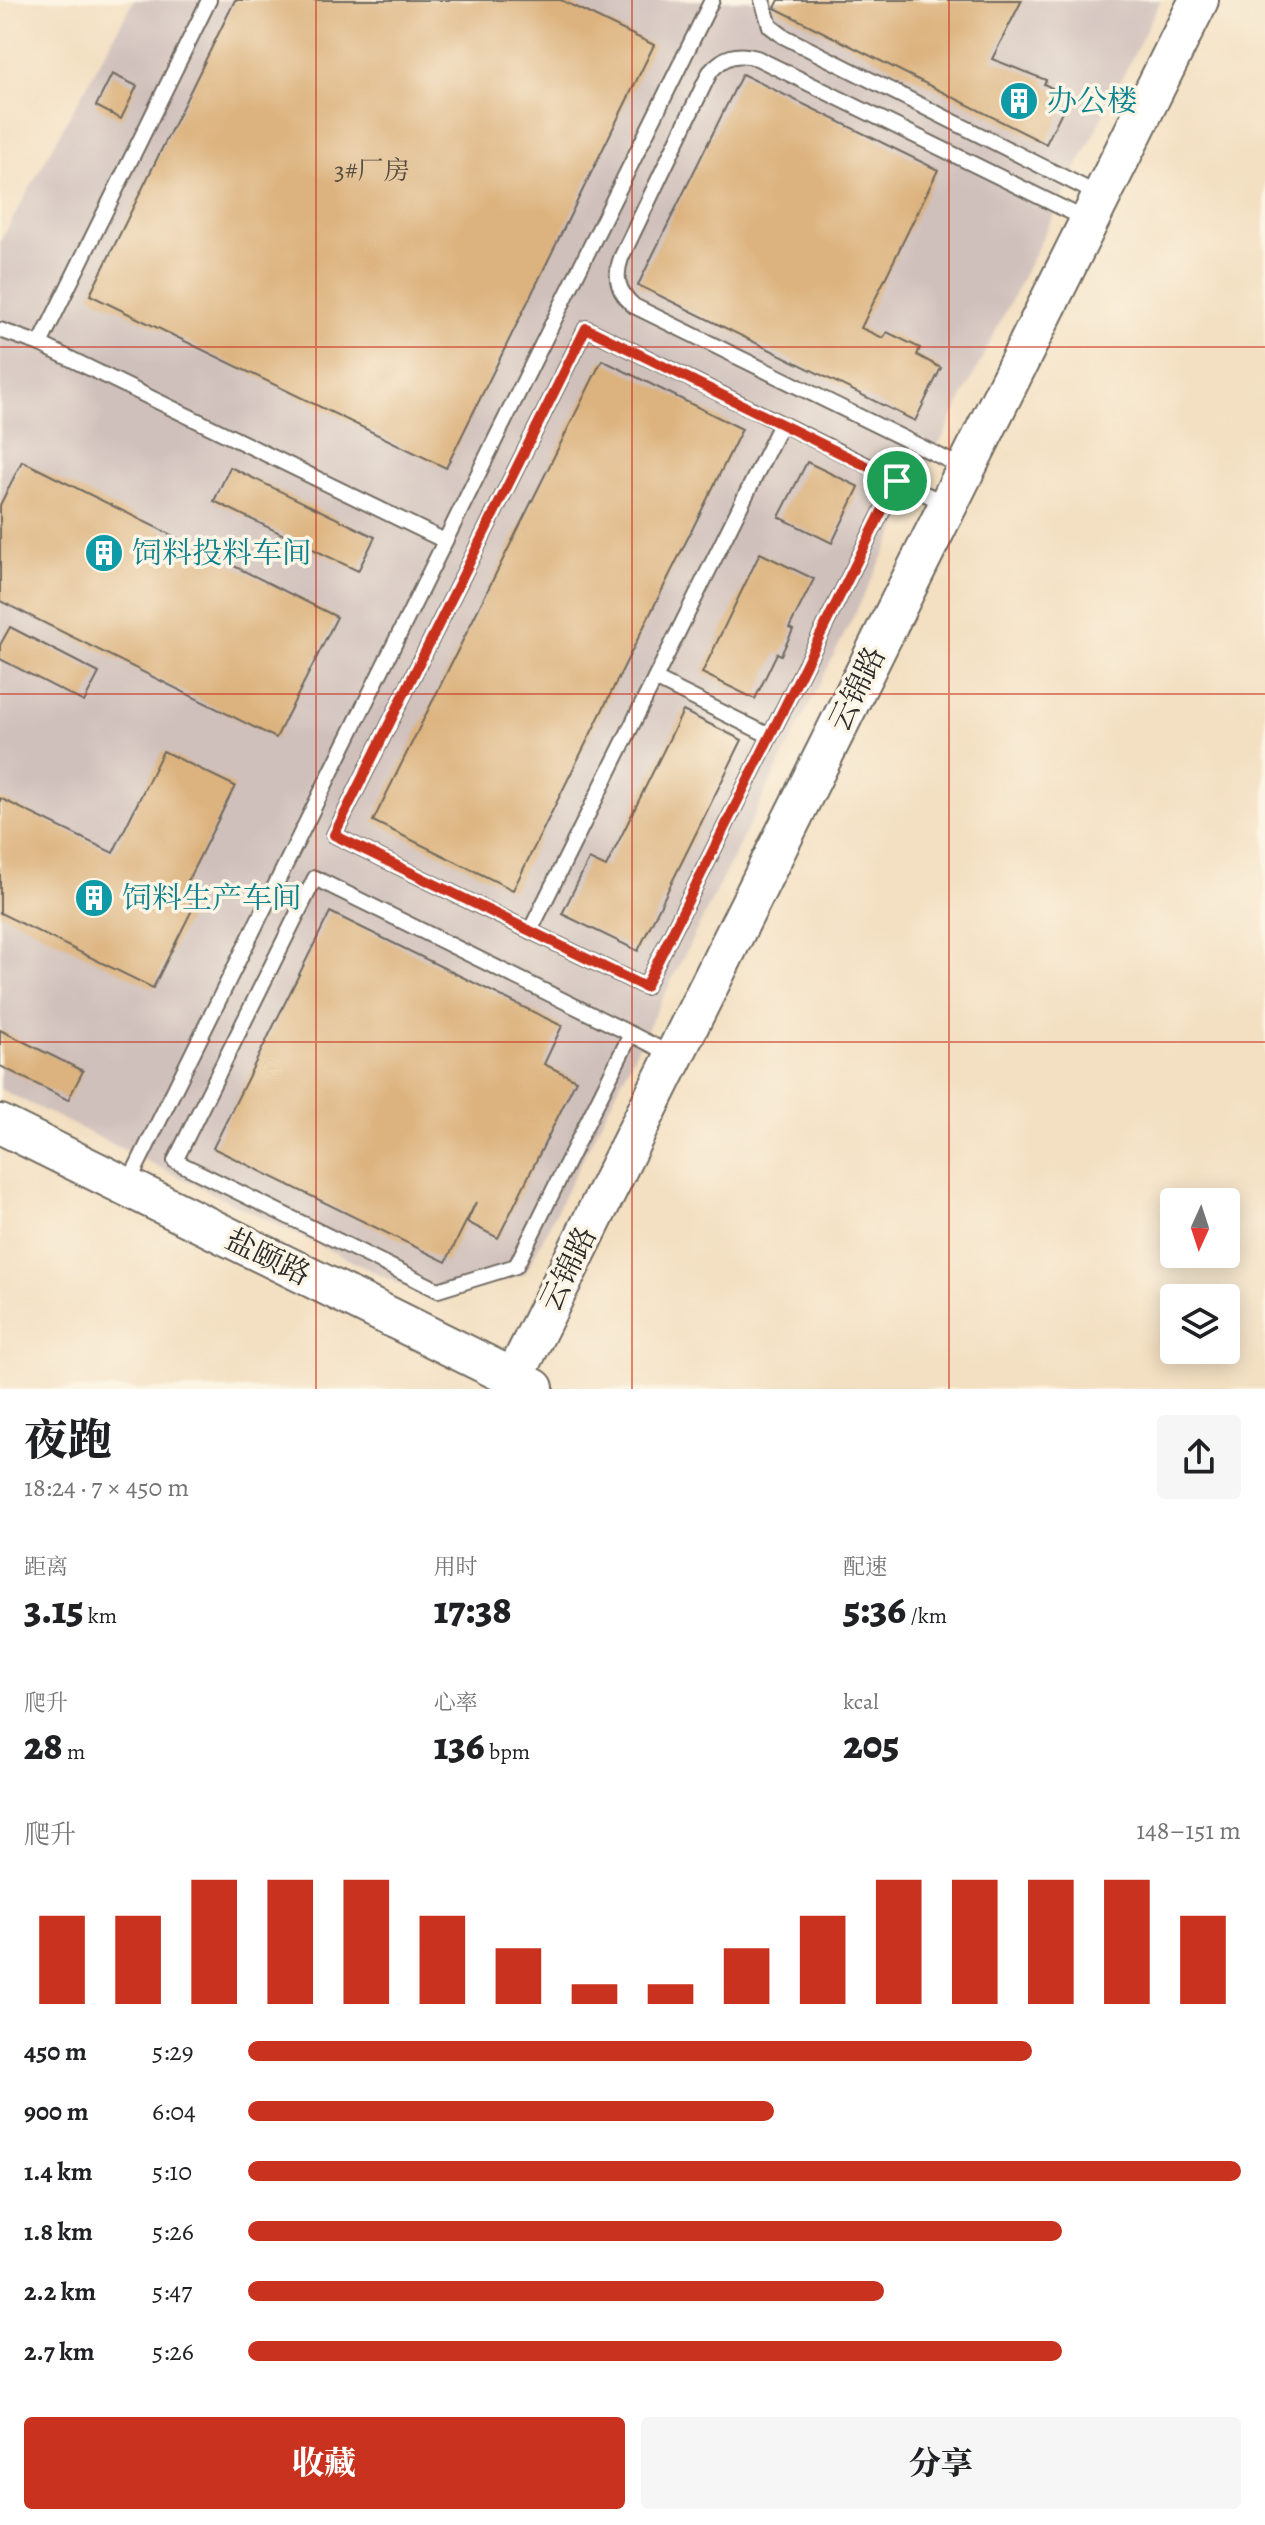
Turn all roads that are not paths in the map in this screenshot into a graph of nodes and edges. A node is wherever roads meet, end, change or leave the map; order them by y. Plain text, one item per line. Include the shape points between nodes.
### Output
1 (209, 0) edge
2 (712, 0) edge
3 (762, 0) edge
4 (1199, 0) edge
5 (1096, 208) junction
6 (0, 330) edge
7 (40, 344) junction
8 (781, 424) junction
9 (966, 469) junction
10 (897, 481) junction
11 (948, 506) junction
12 (445, 541) junction
13 (655, 679) junction
14 (770, 736) junction
15 (530, 931) junction
16 (631, 1034) junction
17 (674, 1056) junction
18 (0, 1124) edge
19 (127, 1187) junction
20 (525, 1383) edge

1 - 7 lane
2 - 12 lane
3 - 5 lane via 770,26 783,36
4 - 5 street, 云锦路
5 - 9 street, 云锦路
5 - 9 lane via 757,58 734,55 710,72 621,258 621,290 634,306
6 - 7 lane
7 - 12 lane
8 - 10 lane
8 - 13 lane
8 - 15 lane via 586,328 334,835
9 - 11 street, 云锦路
10 - 11 lane
10 - 14 lane
11 - 17 street, 云锦路
12 - 19 lane
13 - 14 lane
13 - 15 lane
14 - 15 lane via 645,987
16 - 16 lane via 315,878 175,1161 438,1290 516,1266
16 - 17 lane
17 - 20 street, 云锦路
18 - 19 street, 盐颐路
19 - 20 street, 盐颐路

